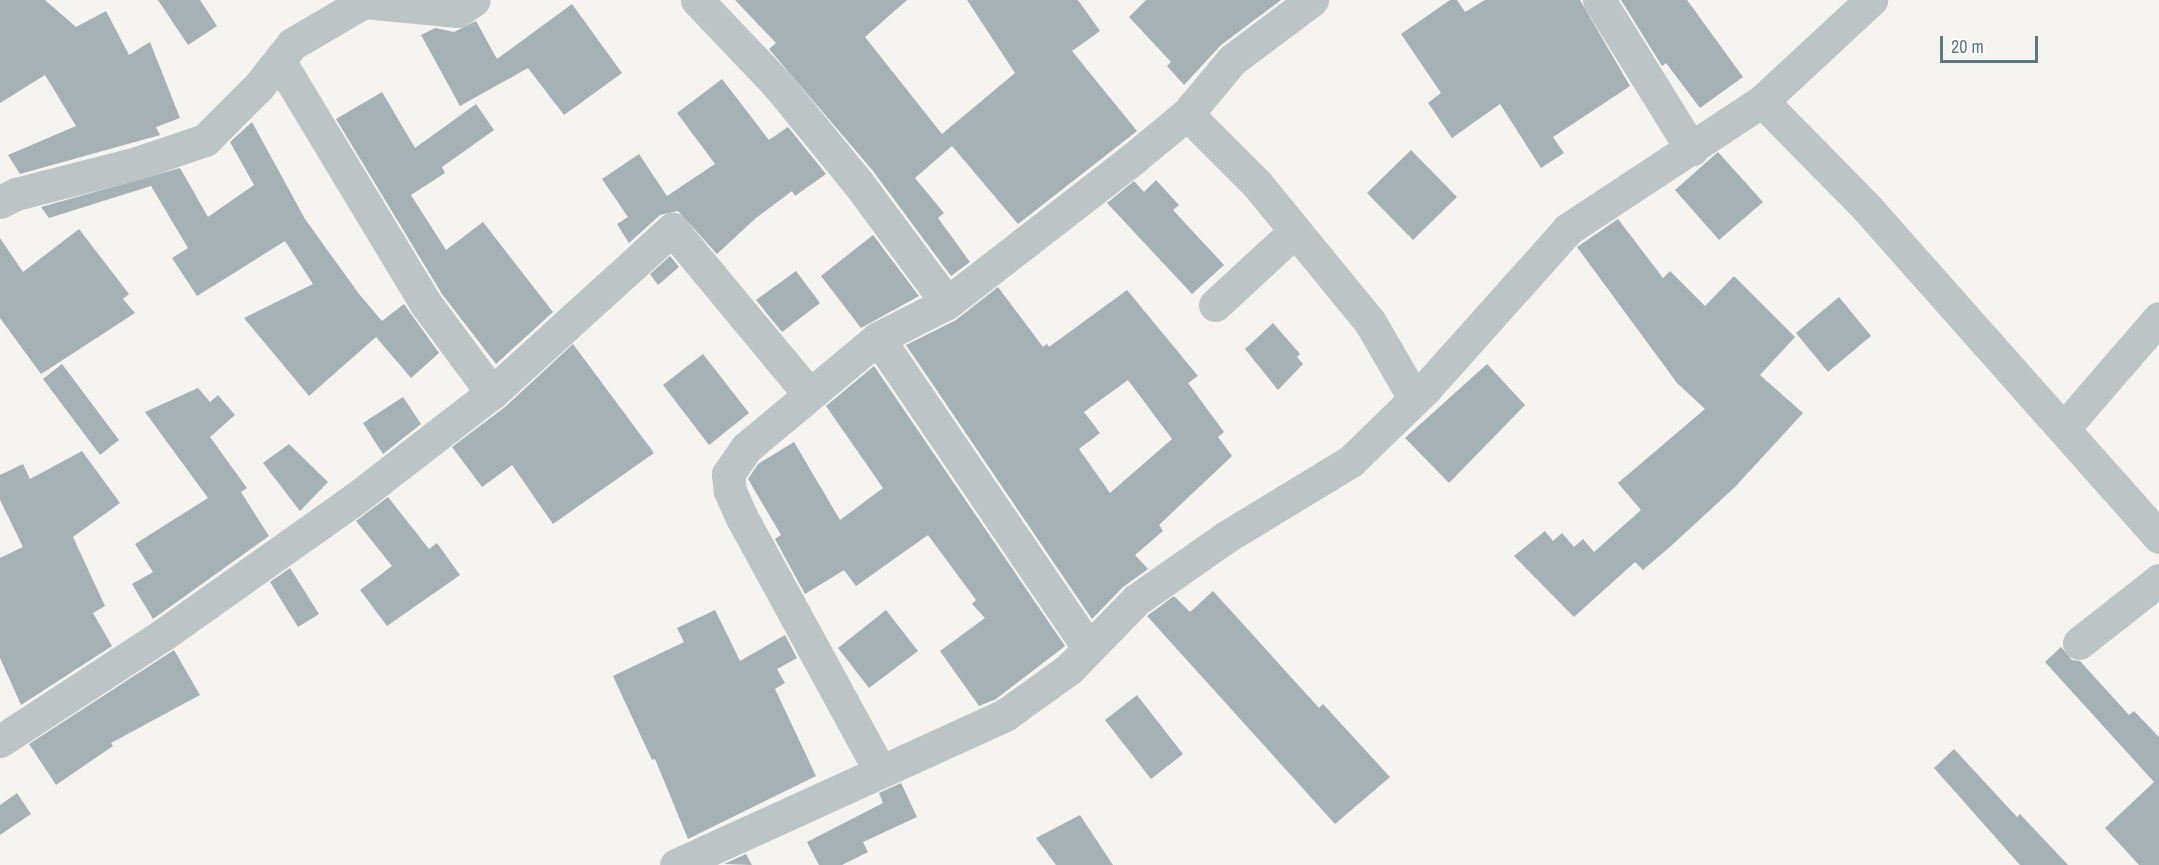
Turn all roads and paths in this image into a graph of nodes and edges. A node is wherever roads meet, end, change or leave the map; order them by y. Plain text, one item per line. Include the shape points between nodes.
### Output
1 (474, 0) edge
2 (697, 0) edge
3 (1311, 0) edge
4 (1599, 0) edge
5 (1871, 0) edge
6 (280, 62) junction
7 (1762, 100) junction
8 (1187, 114) junction
9 (1692, 150) junction
10 (0, 202) edge
11 (1294, 232) junction
12 (947, 303) junction
13 (1215, 305) dead end
14 (2159, 318) edge
15 (878, 338) junction
16 (492, 393) junction
17 (809, 394) junction
18 (1414, 398) junction
19 (2064, 428) junction
20 (2159, 537) edge
21 (2159, 580) edge
22 (2079, 642) dead end
23 (1089, 648) junction
24 (0, 741) edge
25 (880, 771) junction
26 (676, 865) edge

1 - 6 street via 458,11 364,2 292,44
2 - 12 street via 777,84 858,183
3 - 8 street via 1233,60
4 - 9 street
5 - 7 street
6 - 10 street via 205,140 137,163 16,194
6 - 16 street via 426,304
7 - 9 street
7 - 19 street via 1867,208
8 - 11 street via 1257,184
8 - 12 street
9 - 18 street via 1568,229
11 - 13 street
11 - 18 street via 1370,322
12 - 15 street
14 - 19 street
15 - 17 street
15 - 23 street
16 - 17 street via 672,228
16 - 24 street via 336,512 164,634
17 - 25 street via 746,448 728,474 729,491
18 - 23 street via 1351,461 1226,537 1136,600
19 - 20 street
21 - 22 street
23 - 25 street via 1069,669 1005,715
25 - 26 street

